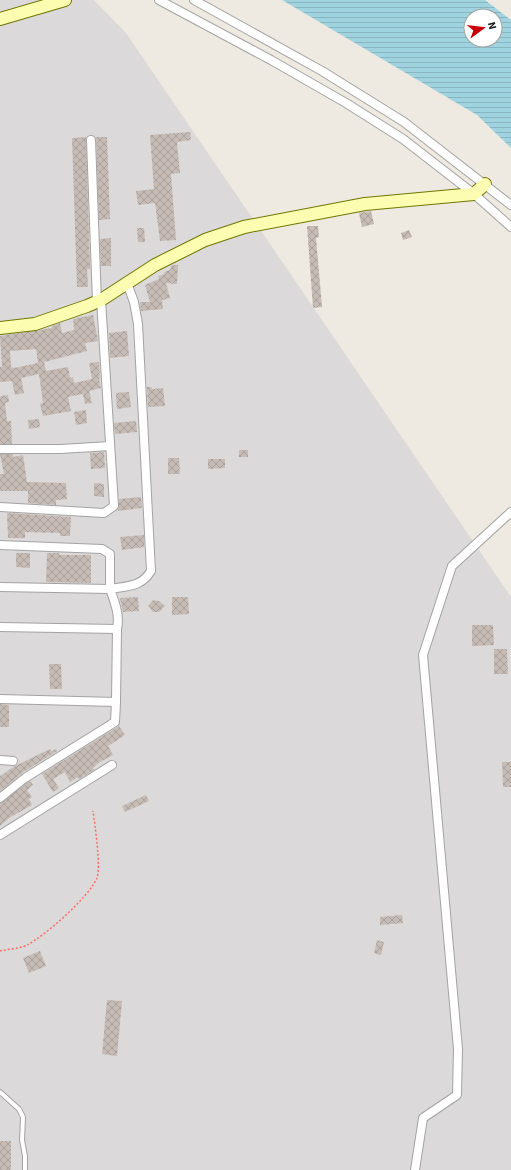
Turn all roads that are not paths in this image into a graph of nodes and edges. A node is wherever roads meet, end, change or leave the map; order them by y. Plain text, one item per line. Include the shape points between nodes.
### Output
1 (65, 0) edge
2 (159, 0) edge
3 (194, 0) edge
4 (0, 19) edge
5 (90, 140) dead end
6 (485, 184) junction
7 (474, 194) junction
8 (511, 205) edge
9 (511, 227) edge
10 (127, 283) junction
11 (99, 301) junction
12 (0, 328) edge
13 (110, 446) junction
14 (0, 450) edge
15 (0, 507) edge
16 (511, 512) edge
17 (0, 545) edge
18 (0, 587) edge
19 (110, 589) junction
20 (0, 627) edge
21 (117, 629) junction
22 (0, 699) edge
23 (116, 702) junction
24 (0, 760) edge
25 (13, 761) dead end
26 (112, 765) dead end
27 (0, 798) edge
28 (0, 835) edge
29 (0, 1092) edge
30 (25, 1170) edge
31 (415, 1170) edge

1 - 4 street
2 - 7 street via 352,107 403,139
3 - 6 street via 322,71 404,122
5 - 11 street
6 - 7 street
6 - 8 street
7 - 9 street
7 - 10 street via 365,204 244,227 205,240 155,265
10 - 11 street
10 - 19 street via 138,324 151,571 146,580
11 - 12 street via 35,324
11 - 13 street
13 - 14 street
13 - 15 street via 114,506 104,513
16 - 31 street via 452,566 423,655 458,1049 457,1095 423,1118
17 - 19 street via 102,549 110,554
18 - 19 street
19 - 21 street via 117,611
20 - 21 street
21 - 23 street
22 - 23 street
23 - 27 street via 115,722 25,778
24 - 25 street
26 - 28 street
29 - 30 lane via 19,1109 23,1117

